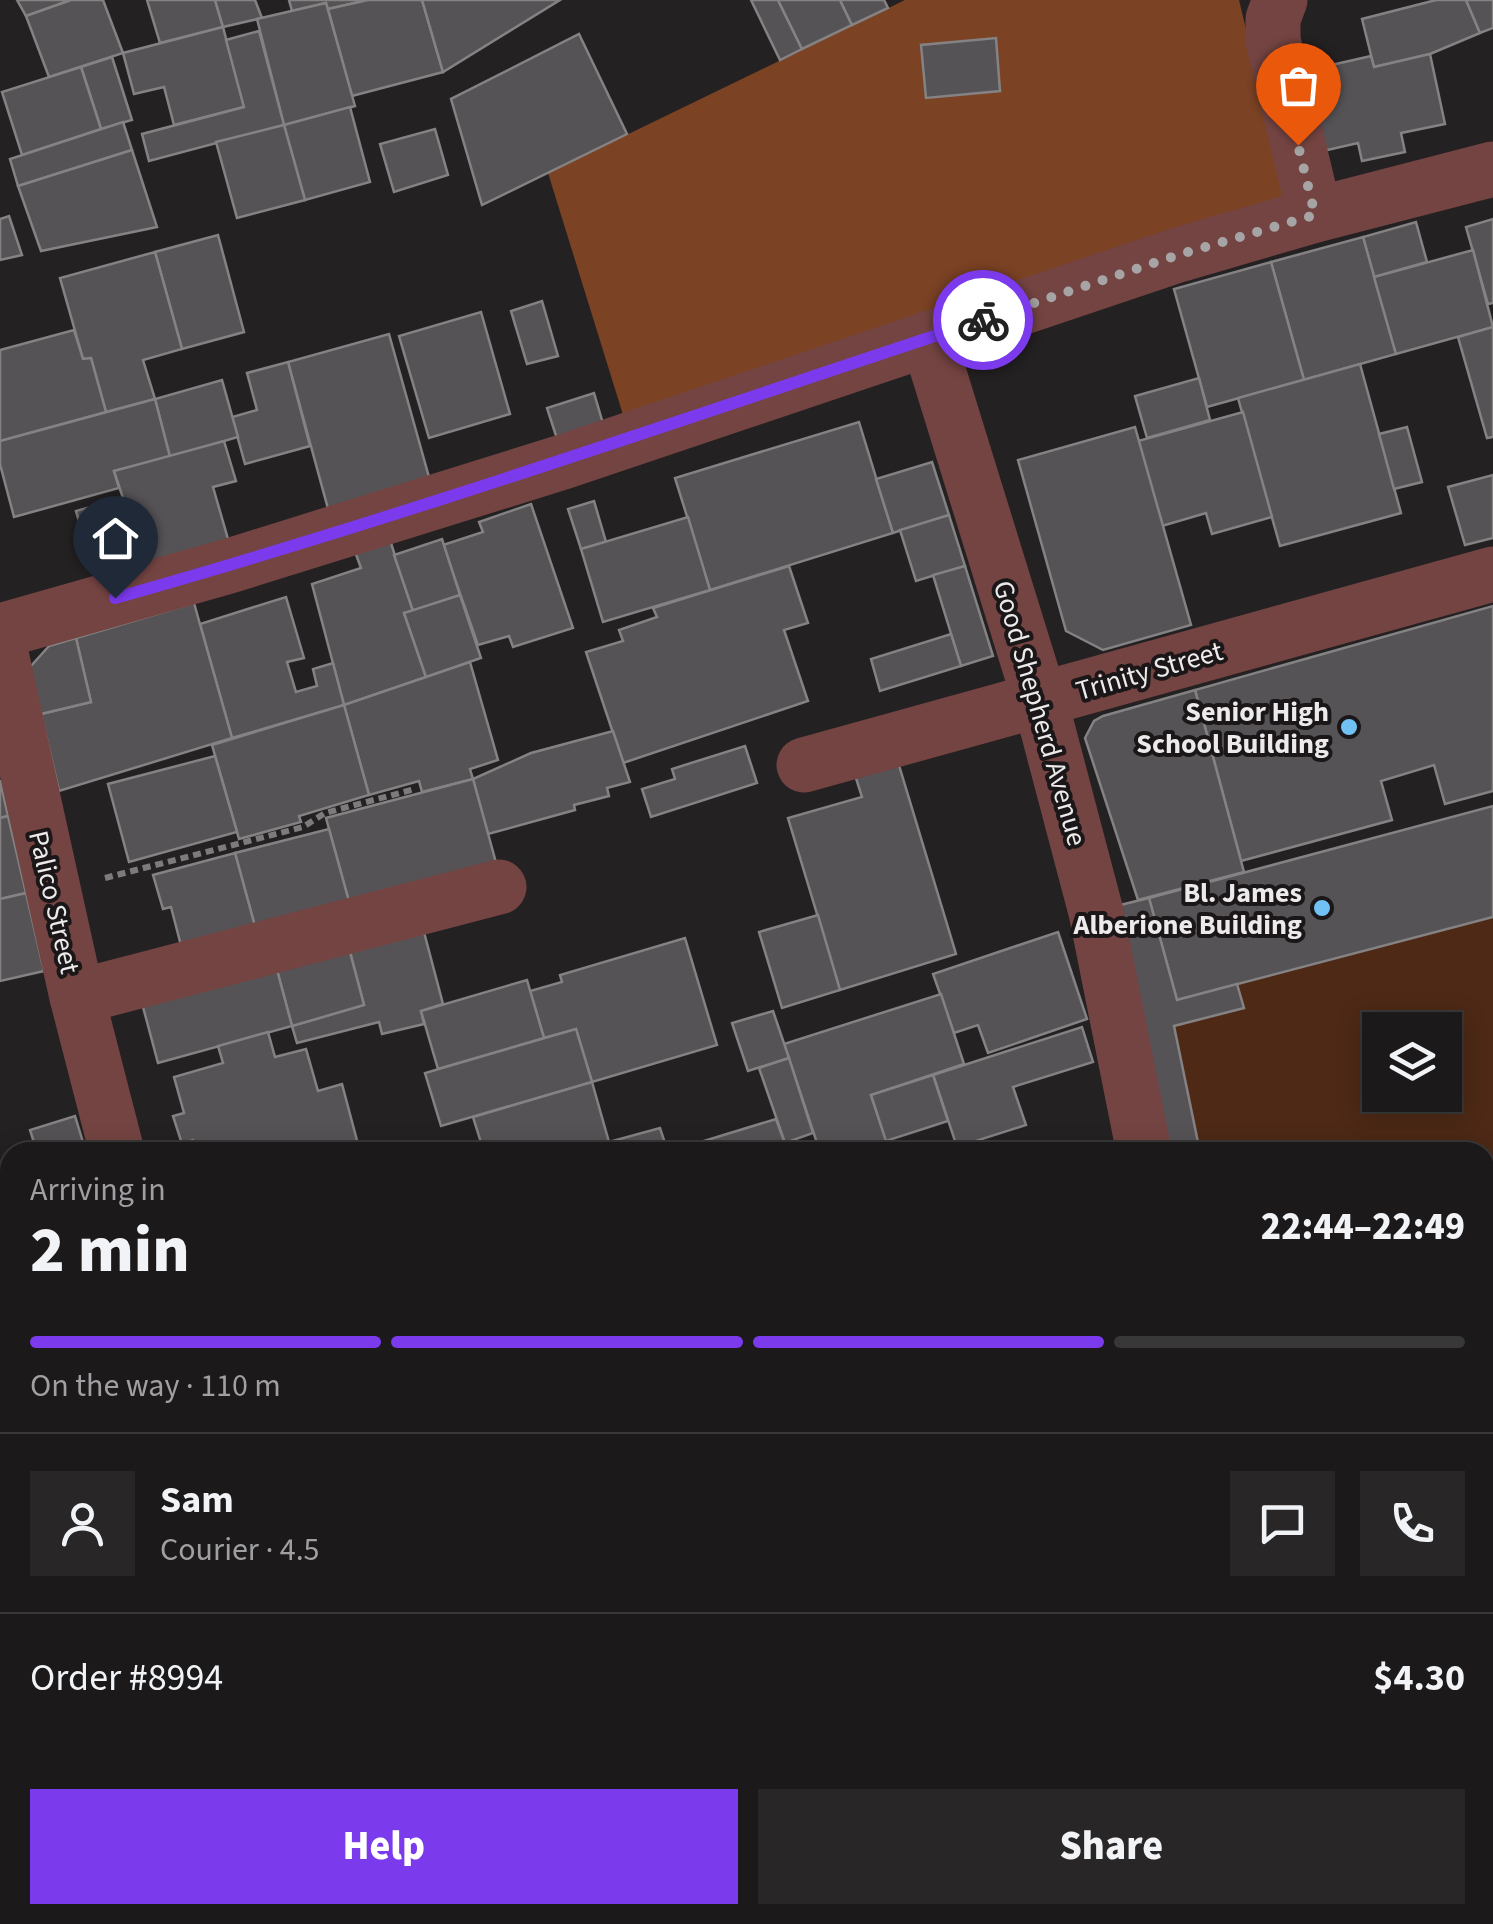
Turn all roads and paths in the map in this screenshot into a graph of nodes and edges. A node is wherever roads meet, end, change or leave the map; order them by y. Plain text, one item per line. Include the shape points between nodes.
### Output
1 (1280, 0) edge
2 (1493, 169) edge
3 (1315, 215) junction
4 (928, 338) junction
5 (1493, 574) edge
6 (0, 631) edge
7 (0, 649) edge
8 (1040, 700) junction
9 (804, 765) dead end
10 (415, 789) dead end
11 (101, 879) dead end
12 (499, 887) dead end
13 (77, 997) junction
14 (114, 1142) edge
15 (1142, 1142) edge

1 - 3 street via 1272,40
2 - 3 street
3 - 4 street
4 - 6 street via 547,467
4 - 8 street, Good Shepherd Avenue
5 - 8 street, Trinity Street
7 - 13 street, Palico Street
8 - 9 street, Trinity Street
8 - 15 street, Good Shepherd Avenue via 1096,912
10 - 11 path via 303,827
12 - 13 street
13 - 14 street, Palico Street

